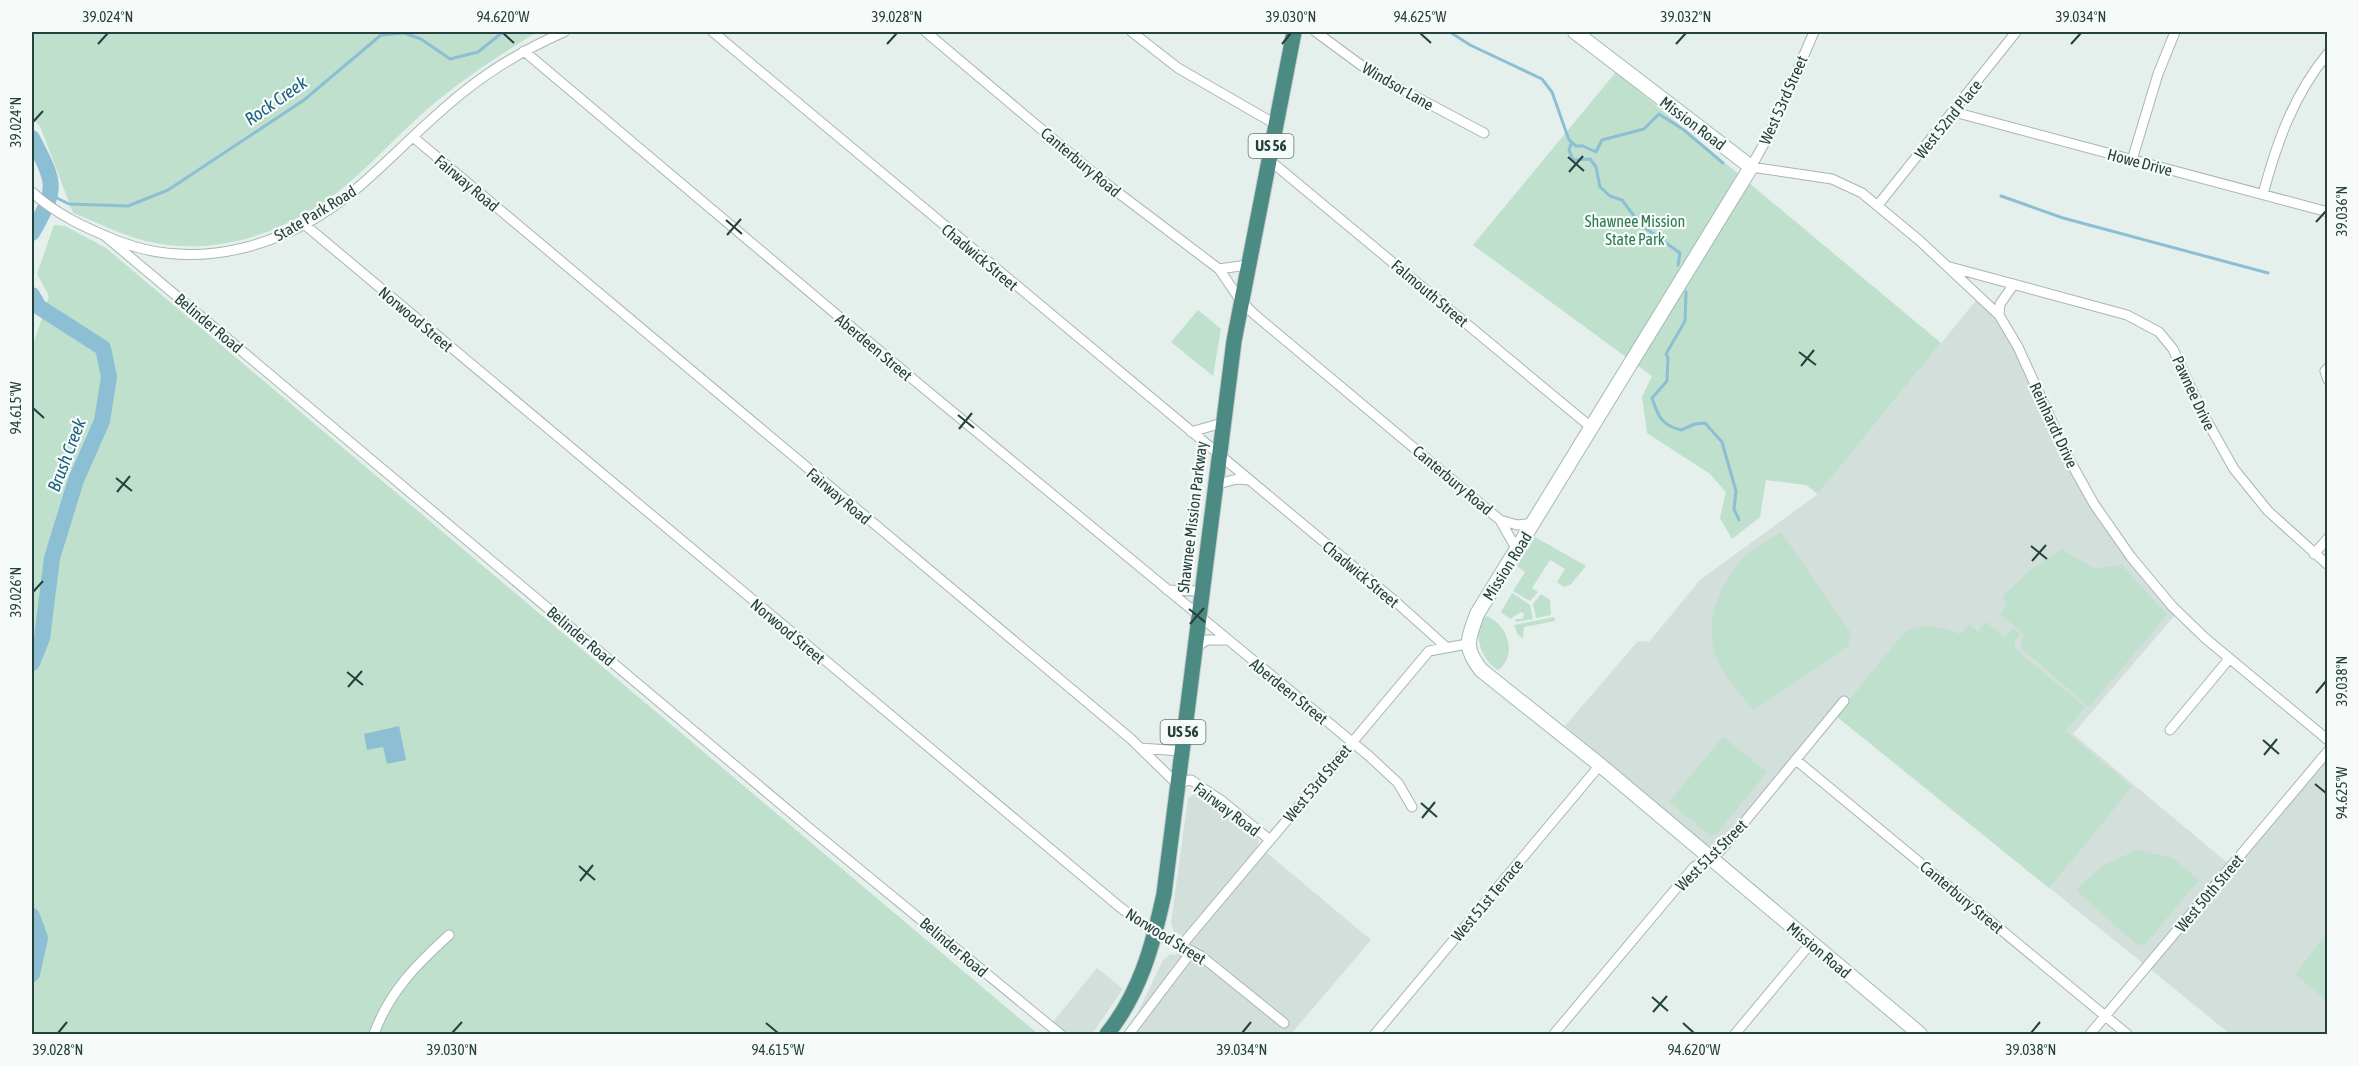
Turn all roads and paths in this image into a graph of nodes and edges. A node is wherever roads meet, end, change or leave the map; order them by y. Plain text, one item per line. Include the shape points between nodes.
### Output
1 (564, 32) edge
2 (713, 32) edge
3 (926, 32) edge
4 (1132, 32) edge
5 (1294, 32) edge
6 (1316, 32) edge
7 (1575, 32) edge
8 (1814, 32) edge
9 (2016, 32) edge
10 (2175, 32) edge
11 (524, 51) junction
12 (2328, 53) edge
13 (1954, 112) junction
14 (1275, 124) junction
15 (1484, 133) dead end
16 (413, 137) junction
17 (1269, 159) junction
18 (2132, 160) junction
19 (1751, 167) junction
20 (2263, 194) junction
21 (35, 195) edge
22 (1878, 205) junction
23 (2328, 212) edge
24 (303, 224) junction
25 (105, 235) junction
26 (1247, 265) junction
27 (1949, 267) junction
28 (1219, 269) junction
29 (2014, 284) junction
30 (1241, 301) junction
31 (1999, 315) junction
32 (2328, 368) edge
33 (2328, 380) edge
34 (1222, 423) junction
35 (1592, 428) junction
36 (1191, 432) junction
37 (1218, 454) junction
38 (1249, 480) junction
39 (1214, 485) junction
40 (1500, 520) junction
41 (1534, 523) junction
42 (2328, 538) edge
43 (1517, 550) junction
44 (2314, 554) junction
45 (2328, 565) edge
46 (1167, 590) junction
47 (1200, 591) junction
48 (1197, 615) junction
49 (1227, 640) junction
50 (1467, 644) junction
51 (1445, 646) junction
52 (1193, 649) junction
53 (2229, 659) junction
54 (1844, 701) dead end
55 (2170, 730) dead end
56 (2328, 740) edge
57 (1352, 742) junction
58 (1141, 748) junction
59 (1180, 751) junction
60 (2328, 751) edge
61 (1796, 760) junction
62 (1600, 765) junction
63 (1176, 783) junction
64 (1412, 807) dead end
65 (1270, 840) junction
66 (1709, 858) junction
67 (1155, 933) junction
68 (449, 935) dead end
69 (1812, 944) junction
70 (1181, 946) junction
71 (1192, 951) junction
72 (2106, 1016) junction
73 (1284, 1023) dead end
74 (1110, 1034) edge
75 (374, 1035) edge
76 (1060, 1035) edge
77 (1129, 1035) edge
78 (1375, 1035) edge
79 (1554, 1035) edge
80 (1735, 1035) edge
81 (1920, 1035) edge
82 (2090, 1035) edge
83 (2127, 1035) edge

1 - 11 street, State Park Road
2 - 36 street, Chadwick Street
3 - 28 street, Canterbury Road via 1104,182
4 - 14 street via 1178,68
5 - 14 highway, Shawnee Mission Parkway / US 56
6 - 15 street, Windsor Lane via 1373,74
7 - 19 main road, Mission Road
8 - 19 street, West 53rd Street
9 - 13 street, West 52nd Place
10 - 18 street
11 - 16 street, State Park Road via 466,90
11 - 46 street, Aberdeen Street
12 - 20 street via 2295,101
13 - 18 street, Howe Drive
13 - 22 street, West 52nd Place
14 - 17 highway, Shawnee Mission Parkway / US 56
16 - 24 street, State Park Road via 354,191
16 - 58 street, Fairway Road
17 - 26 highway, Shawnee Mission Parkway / US 56
17 - 35 street, Falmouth Street
18 - 20 street, Howe Drive
19 - 22 street, Reinhardt Drive via 1832,179
19 - 35 main road, Mission Road
20 - 23 street, Howe Drive
21 - 25 street, State Park Road
22 - 27 street, Reinhardt Drive
24 - 25 street, State Park Road via 249,248 203,255 140,249
24 - 67 street, Norwood Street via 851,684
25 - 76 street, Belinder Road
26 - 28 street
26 - 30 highway, Shawnee Mission Parkway / US 56
27 - 29 street, Pawnee Drive
27 - 31 street, Reinhardt Drive
28 - 30 street, Canterbury Road
29 - 31 street via 2000,304
29 - 44 street, Pawnee Drive via 2127,315 2159,332 2174,349 2203,414 2234,469 2268,511
30 - 34 highway, Shawnee Mission Parkway / US 56
30 - 40 street, Canterbury Road
31 - 53 street, Reinhardt Drive via 2070,460 2110,529 2172,606
32 - 33 street
34 - 36 street
34 - 37 highway, Shawnee Mission Parkway / US 56
35 - 41 main road, Mission Road
36 - 37 street, Chadwick Street
37 - 38 street, Chadwick Street
37 - 39 highway, Shawnee Mission Parkway / US 56
38 - 39 street
38 - 51 street, Chadwick Street
39 - 47 highway, Shawnee Mission Parkway / US 56
40 - 41 street, Canterbury Road via 1517,525
40 - 43 street, Canterbury Road
41 - 43 main road, Mission Road
42 - 44 street
43 - 50 main road, Mission Road via 1477,614
44 - 45 street, Pawnee Drive
46 - 47 street
46 - 48 street, Aberdeen Street
47 - 48 highway, Shawnee Mission Parkway / US 56
48 - 49 street, Aberdeen Street
48 - 52 highway, Shawnee Mission Parkway / US 56
49 - 52 street via 1209,640
49 - 57 street, Aberdeen Street
50 - 51 street, West 53rd Street
50 - 62 main road, Mission Road via 1481,670
51 - 57 street, West 53rd Street via 1429,651
52 - 59 highway, Shawnee Mission Parkway / US 56
53 - 55 street
53 - 56 street, Reinhardt Drive
54 - 61 street, West 51st Street
57 - 64 street, Aberdeen Street via 1390,774
57 - 65 street, West 53rd Street
58 - 59 street
58 - 63 street, Fairway Road
59 - 63 highway, Shawnee Mission Parkway / US 56
60 - 72 street, West 50th Street
61 - 66 street, West 51st Street via 1728,842
61 - 72 street, Canterbury Street
62 - 66 main road, Mission Road
62 - 78 street, West 51st Terrace
63 - 65 street, Fairway Road via 1191,780
63 - 67 highway, Shawnee Mission Parkway / US 56 via 1164,894
65 - 70 street, West 53rd Street
66 - 69 main road, Mission Road
66 - 79 street, West 51st Street via 1694,867
67 - 70 street, Norwood Street
67 - 74 highway, Shawnee Mission Parkway / US 56 via 1142,976
68 - 75 street via 404,979
69 - 80 street
69 - 81 main road, Mission Road
70 - 71 street, Norwood Street
71 - 73 street, Norwood Street
71 - 77 street
72 - 82 street, West 50th Street
72 - 83 street, Canterbury Street

